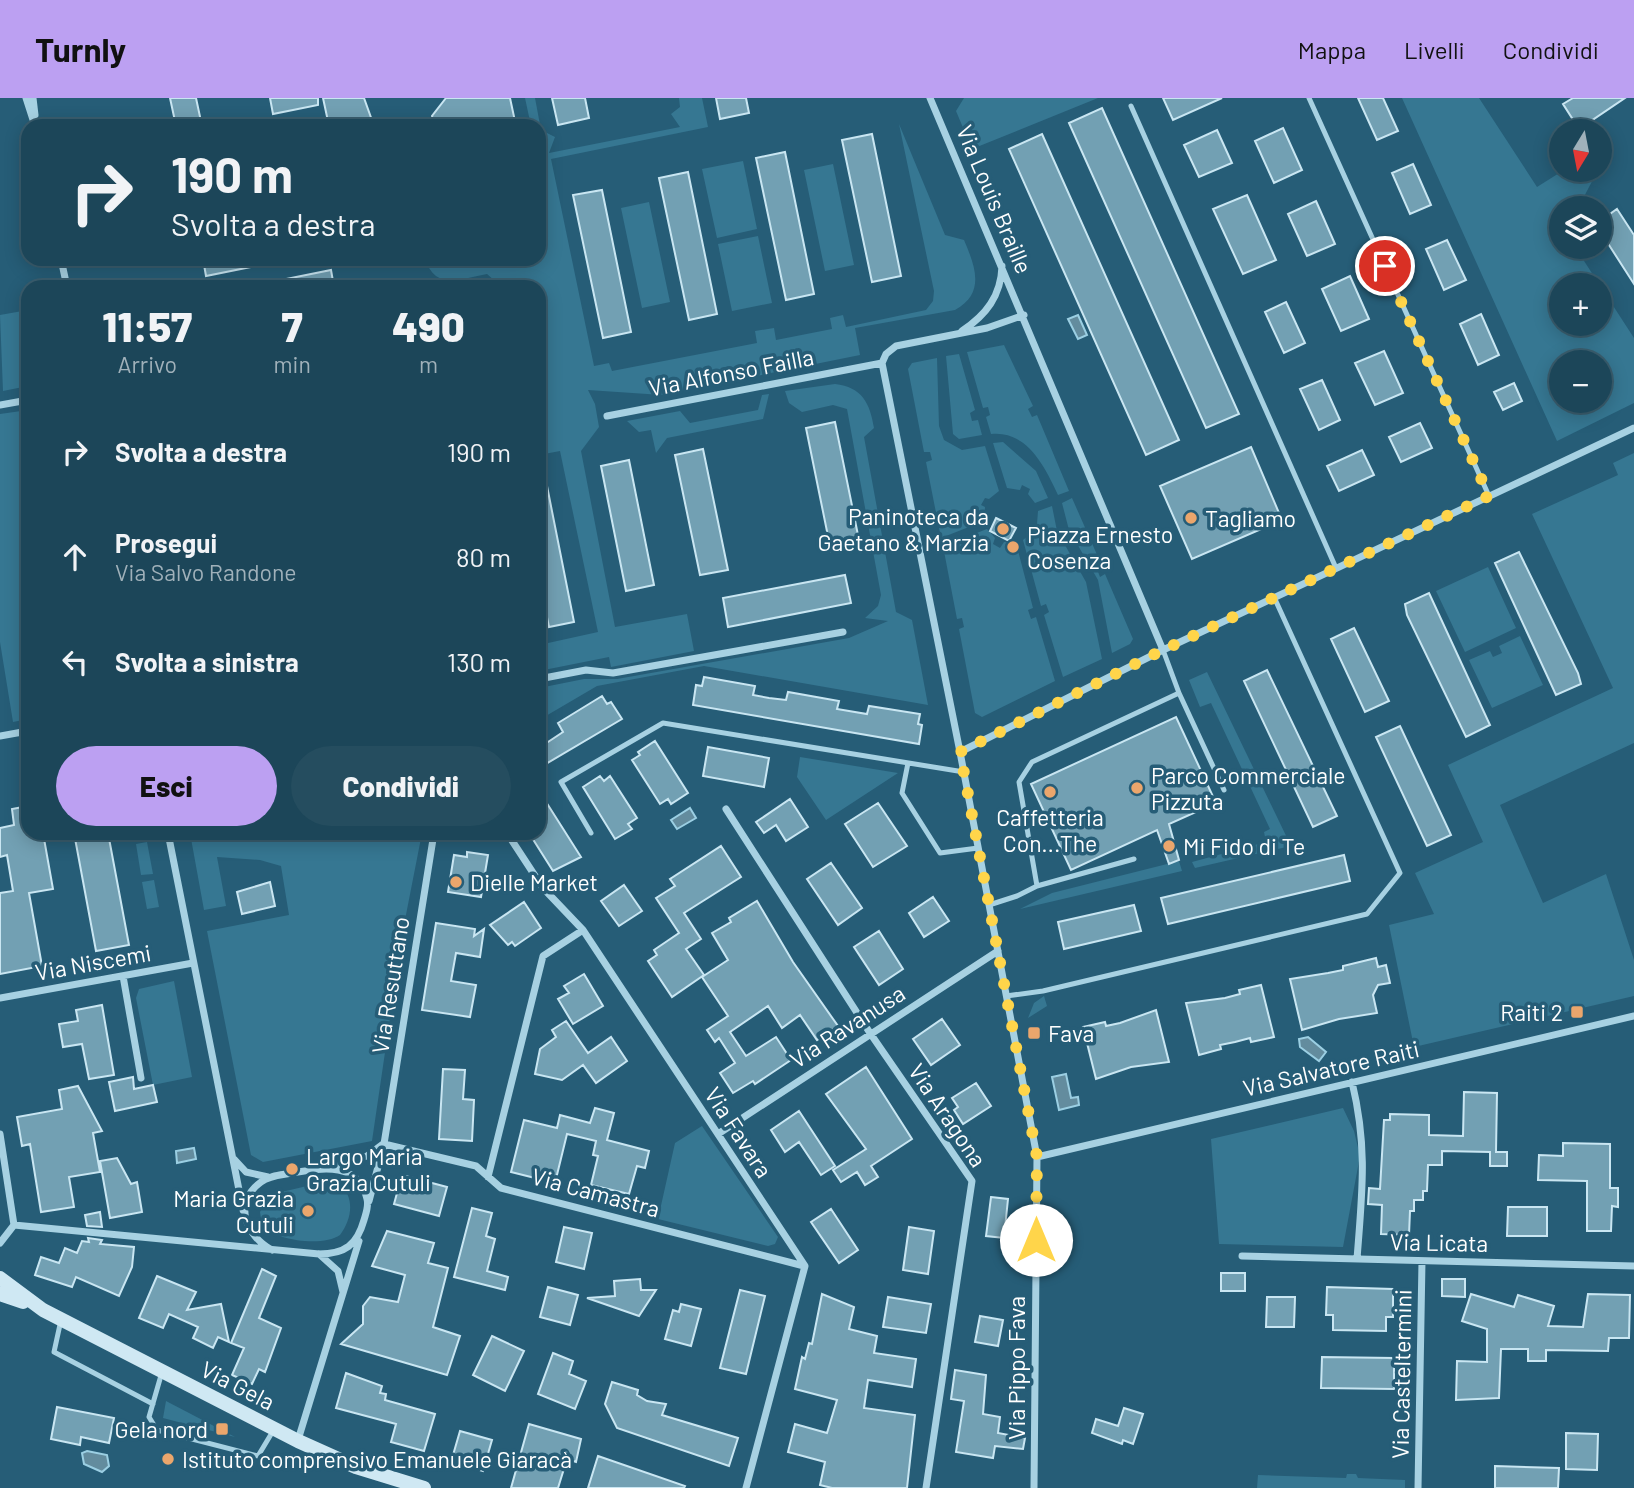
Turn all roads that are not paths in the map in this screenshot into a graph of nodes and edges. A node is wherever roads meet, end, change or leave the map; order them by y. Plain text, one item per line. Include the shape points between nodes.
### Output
1 (26, 98) edge
2 (33, 98) edge
3 (930, 98) edge
4 (1309, 98) edge
5 (1131, 106) dead end
6 (33, 119) edge
7 (34, 119) edge
8 (1002, 262) junction
9 (1024, 315) junction
10 (959, 333) junction
11 (882, 363) junction
12 (21, 401) edge
13 (0, 405) edge
14 (607, 416) dead end
15 (1634, 428) edge
16 (1489, 496) junction
17 (1336, 568) junction
18 (1274, 597) junction
19 (843, 632) dead end
20 (1163, 650) junction
21 (546, 678) edge
22 (1179, 693) junction
23 (21, 732) edge
24 (0, 736) edge
25 (960, 752) junction
26 (908, 763) junction
27 (964, 772) junction
28 (1224, 790) dead end
29 (726, 809) dead end
30 (591, 833) dead end
31 (169, 840) edge
32 (433, 840) edge
33 (511, 840) edge
34 (978, 848) junction
35 (1134, 859) dead end
36 (1037, 886) junction
37 (989, 905) junction
38 (583, 930) junction
39 (998, 951) junction
40 (193, 963) junction
41 (123, 976) junction
42 (1006, 996) junction
43 (0, 998) edge
44 (1634, 1016) edge
45 (870, 1034) junction
46 (141, 1078) dead end
47 (1352, 1082) junction
48 (0, 1134) edge
49 (718, 1135) junction
50 (384, 1144) junction
51 (231, 1155) junction
52 (1037, 1157) junction
53 (332, 1167) junction
54 (270, 1177) junction
55 (488, 1177) junction
56 (369, 1203) junction
57 (244, 1213) junction
58 (14, 1222) junction
59 (359, 1238) junction
60 (0, 1242) edge
61 (272, 1250) junction
62 (319, 1254) junction
63 (1242, 1256) dead end
64 (1357, 1259) junction
65 (1422, 1261) junction
66 (805, 1266) junction
67 (1634, 1266) edge
68 (0, 1278) edge
69 (343, 1293) junction
70 (0, 1294) edge
71 (38, 1307) junction
72 (61, 1320) junction
73 (163, 1371) junction
74 (153, 1404) junction
75 (274, 1429) junction
76 (298, 1441) junction
77 (424, 1488) edge
78 (746, 1488) edge
79 (926, 1488) edge
80 (1034, 1488) edge
81 (1418, 1488) edge

1 - 6 street
2 - 7 street
3 - 8 street, Via Louis Braille
4 - 16 lane
5 - 17 lane
8 - 9 street, Via Louis Braille
8 - 10 street via 1000,284 991,305
9 - 10 street
9 - 20 street, Via Louis Braille
10 - 11 street via 896,346
11 - 14 street, Via Alfonso Failla
11 - 25 street, Via Pippo Fava
12 - 13 street
15 - 16 street
16 - 17 street
17 - 18 street
18 - 20 street
18 - 42 lane via 1400,873 1367,914
19 - 21 street via 612,673 586,670
20 - 22 lane
20 - 25 street
22 - 28 lane
22 - 36 lane via 1025,769 1019,782
23 - 24 street
25 - 27 street, Via Pippo Fava
26 - 27 lane
26 - 30 lane via 663,723 561,782
26 - 34 lane via 902,793 940,853
27 - 34 street, Via Pippo Fava
29 - 45 street, Via Aragona
31 - 40 street
32 - 50 street, Via Resuttano
33 - 38 street, Via Favara via 542,888
34 - 37 street, Via Pippo Fava
35 - 36 lane
36 - 37 lane
37 - 39 street, Via Pippo Fava
38 - 49 street, Via Favara
38 - 55 street via 543,956
39 - 42 street, Via Pippo Fava
39 - 45 street, Via Ravanusa
40 - 41 street, Via Niscemi
40 - 51 street
41 - 43 street, Via Niscemi
41 - 46 street
42 - 52 street, Via Pippo Fava
44 - 47 street, Via Salvatore Raiti
45 - 49 street, Via Ravanusa
45 - 79 street, Via Aragona via 972,1181
47 - 52 street, Via Salvatore Raiti
47 - 64 street via 1364,1155
48 - 58 street
49 - 66 street, Via Favara
50 - 53 street via 367,1156
50 - 55 street, Via Camastra via 475,1166
50 - 56 street, Via Resuttano
51 - 54 street via 246,1172
51 - 57 street
52 - 80 street, Via Pippo Fava
53 - 54 street
53 - 56 street via 355,1178
54 - 57 street via 253,1190
55 - 66 street, Via Camastra via 500,1188
56 - 59 street
57 - 61 street via 250,1233
58 - 60 street
58 - 61 street via 24,1227
59 - 62 street via 349,1249
59 - 69 street
61 - 62 street
62 - 69 street via 338,1271
63 - 64 street, Via Licata
64 - 65 street, Via Licata
65 - 67 street, Via Licata
65 - 81 street, Via Casteltermini
66 - 78 street
68 - 71 street
69 - 76 street
70 - 71 street
71 - 72 street, Via Gela
72 - 73 street, Via Gela
72 - 74 lane via 54,1352
73 - 74 lane
73 - 75 street, Via Gela
74 - 75 lane via 149,1417 157,1430 258,1456
75 - 76 street, Via Gela
76 - 77 street, Via Gela via 334,1459

